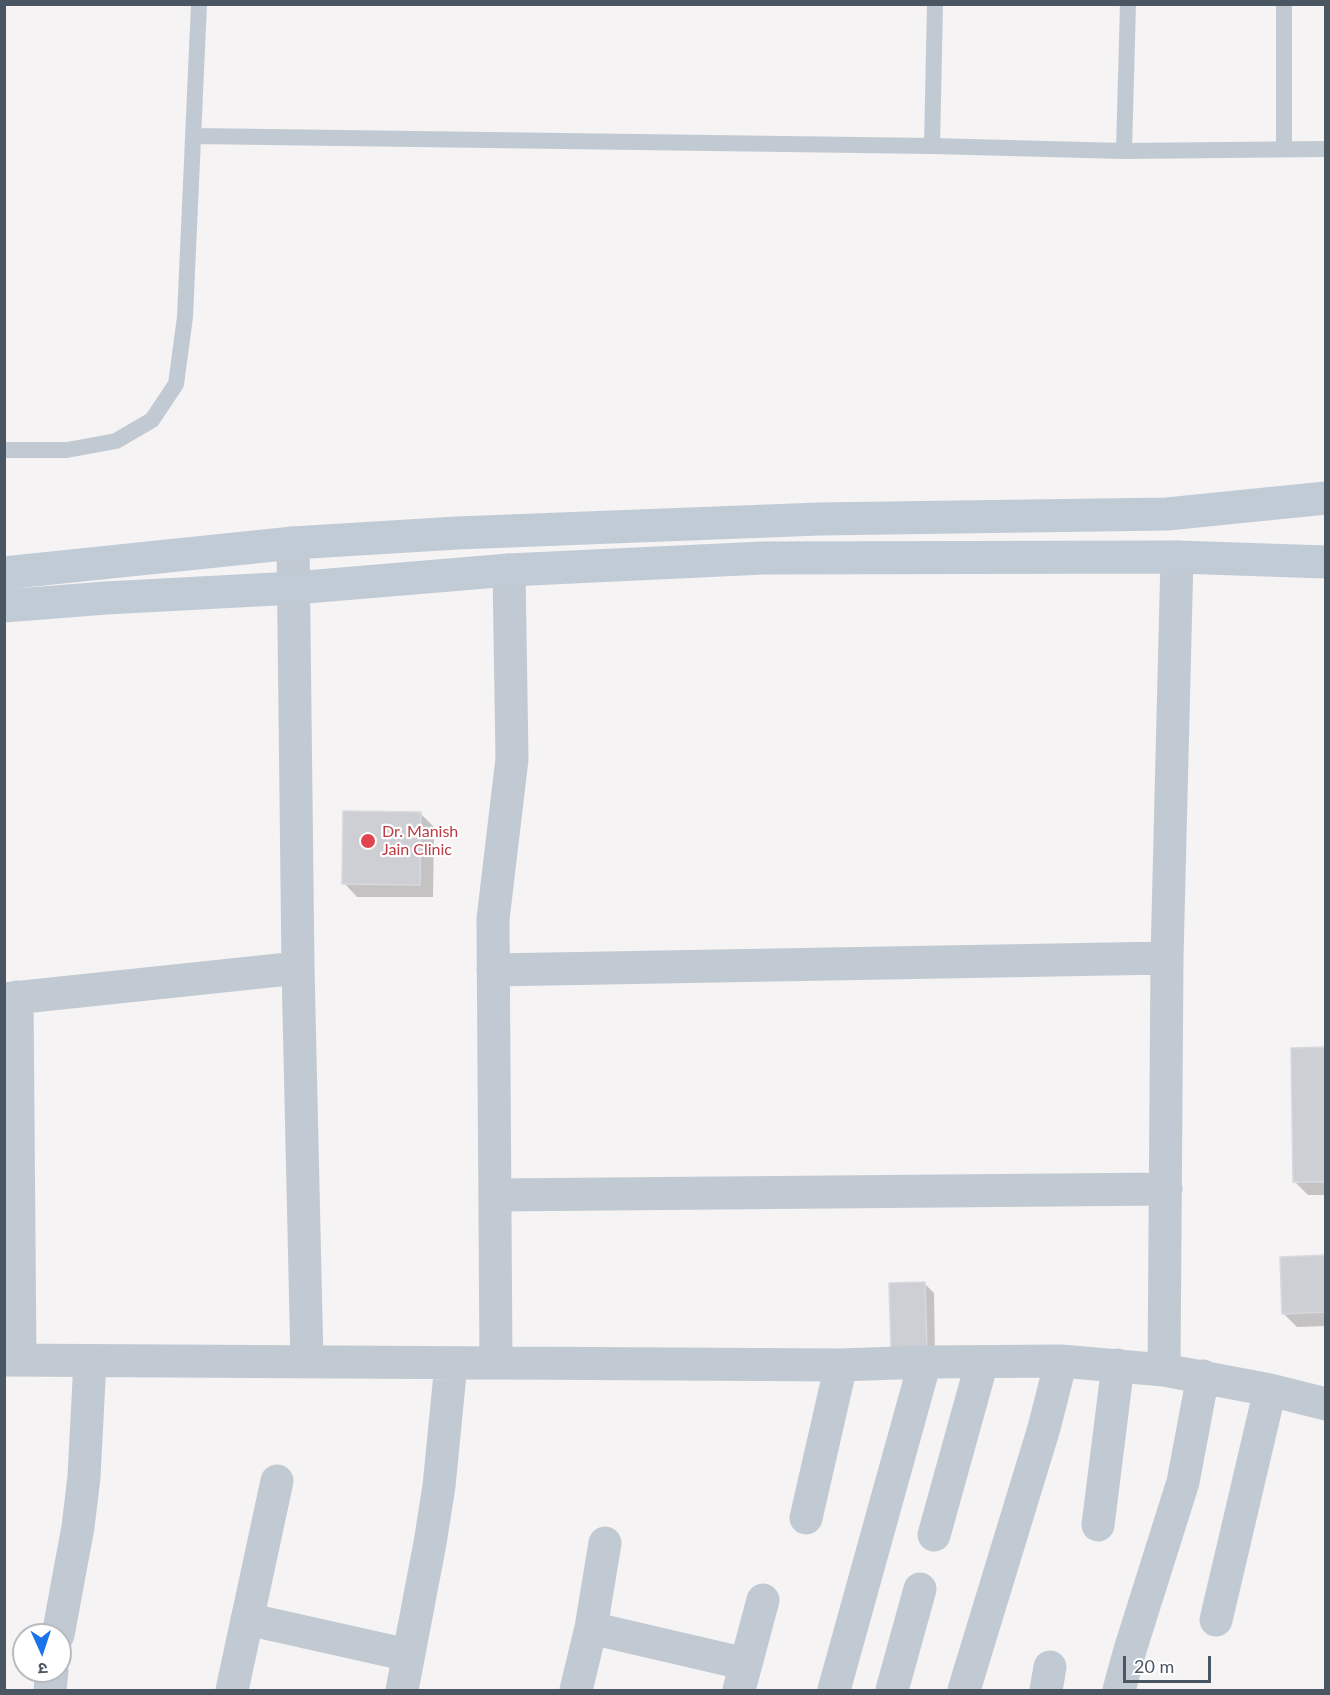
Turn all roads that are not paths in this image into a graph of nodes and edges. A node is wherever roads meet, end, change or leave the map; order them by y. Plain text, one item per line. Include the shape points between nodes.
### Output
1 (199, 4) edge
2 (935, 4) edge
3 (1128, 4) edge
4 (1284, 4) edge
5 (194, 136) junction
6 (932, 146) junction
7 (1326, 149) edge
8 (1284, 150) junction
9 (1124, 151) junction
10 (4, 450) edge
11 (1326, 498) edge
12 (895, 517) junction
13 (293, 543) junction
14 (897, 557) junction
15 (1177, 557) junction
16 (1326, 562) edge
17 (509, 570) junction
18 (4, 573) edge
19 (294, 588) junction
20 (4, 606) edge
21 (1167, 958) junction
22 (298, 968) junction
23 (493, 970) junction
24 (11, 998) edge
25 (1166, 1189) junction
26 (495, 1195) junction
27 (12, 1360) edge
28 (90, 1361) junction
29 (1061, 1361) junction
30 (307, 1362) junction
31 (925, 1362) junction
32 (982, 1362) junction
33 (496, 1363) junction
34 (451, 1364) junction
35 (841, 1365) junction
36 (1119, 1365) junction
37 (1164, 1370) junction
38 (1203, 1376) junction
39 (1270, 1390) junction
40 (1326, 1404) edge
41 (277, 1481) dead end
42 (806, 1518) dead end
43 (1098, 1525) dead end
44 (934, 1535) dead end
45 (605, 1543) dead end
46 (920, 1589) dead end
47 (764, 1600) dead end
48 (248, 1619) junction
49 (1216, 1620) dead end
50 (60, 1623) edge
51 (591, 1628) junction
52 (408, 1655) junction
53 (743, 1677) edge
54 (232, 1690) edge
55 (402, 1690) edge
56 (576, 1690) edge
57 (834, 1690) edge
58 (892, 1690) edge
59 (964, 1690) edge
60 (1119, 1690) edge

1 - 5 lane
2 - 6 lane
3 - 9 lane
4 - 8 lane
5 - 6 lane
5 - 10 lane via 185,317 176,384 152,420 116,441 67,450
6 - 9 lane
7 - 8 lane
8 - 9 lane
11 - 12 main road via 1167,514
12 - 13 main road
12 - 14 main road
13 - 18 main road
13 - 19 street
14 - 15 main road
14 - 17 main road via 763,558
15 - 16 main road
15 - 21 street
17 - 19 main road
17 - 23 street via 512,759 493,919
19 - 20 main road
19 - 22 street
21 - 23 street
21 - 25 street
22 - 24 street
22 - 30 street
23 - 26 street
24 - 27 street
25 - 26 street
25 - 37 street
26 - 33 street
27 - 28 street
28 - 30 street
28 - 50 street via 84,1478
29 - 32 street
29 - 36 street
29 - 59 street
30 - 34 street
31 - 32 street
31 - 35 street
31 - 57 street
32 - 44 street
33 - 34 street
33 - 35 street
34 - 52 street via 435,1509
35 - 42 street
36 - 37 street
36 - 43 street
37 - 38 street
38 - 39 street
38 - 60 street via 1183,1482
39 - 40 street
39 - 49 street
41 - 48 street
45 - 51 street
46 - 58 street
47 - 53 street
48 - 52 street
48 - 54 street
51 - 53 street
51 - 56 street
52 - 55 street

